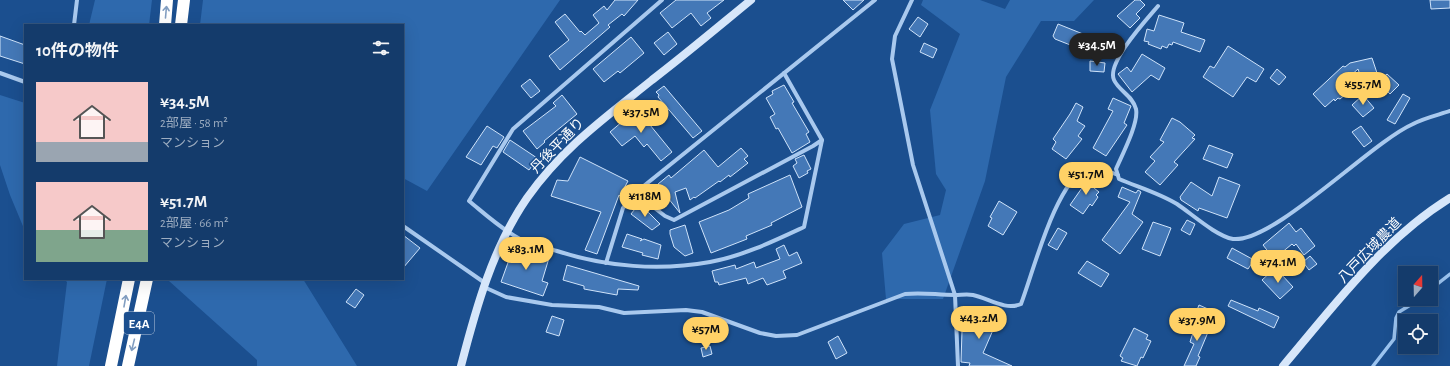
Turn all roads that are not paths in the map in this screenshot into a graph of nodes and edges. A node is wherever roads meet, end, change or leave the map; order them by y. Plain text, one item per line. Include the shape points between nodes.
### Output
1 (77, 0) edge
2 (167, 0) edge
3 (184, 0) edge
4 (662, 0) edge
5 (751, 0) edge
6 (875, 0) edge
7 (912, 0) edge
8 (1158, 6) dead end
9 (74, 24) edge
10 (165, 24) edge
11 (181, 24) edge
12 (0, 73) edge
13 (784, 73) junction
14 (24, 82) edge
15 (1450, 111) edge
16 (822, 140) junction
17 (1118, 175) junction
18 (635, 193) junction
19 (1450, 198) edge
20 (404, 227) edge
21 (507, 232) junction
22 (606, 263) junction
23 (129, 280) edge
24 (147, 280) edge
25 (485, 285) junction
26 (955, 295) junction
27 (111, 366) edge
28 (128, 366) edge
29 (461, 366) edge
30 (958, 366) edge
31 (1283, 366) edge

1 - 9 street
10 -> 2 highway
3 - 11 highway
4 - 21 street via 513,129 469,201
5 - 21 street, 丹後平通り via 583,134 553,164 527,198
6 - 13 street
7 - 26 street via 894,36 892,60 913,165
8 - 17 street via 1130,40 1113,72 1114,80 1130,97 1136,108 1136,119 1116,169
12 - 14 street
13 - 16 street
13 - 18 street
15 - 17 street via 1412,124 1378,146 1294,212 1243,238 1222,235 1176,203 1119,178
16 - 18 street via 674,220
16 - 22 street via 804,227 766,245 710,262 653,267
17 - 26 street via 1089,164 1077,175 1053,215 1034,260 1021,304 1001,305 972,294
18 - 22 street via 623,208
19 - 31 street, 八戸広域農道 via 1403,232 1367,268
20 - 25 street
21 - 22 street via 522,240 565,254
21 - 25 street, 丹後平通り
27 -> 23 highway, E4A
24 -> 28 highway, E4A
25 - 26 street via 506,297 552,305 599,307 624,313 686,310 702,312 760,333 776,336 797,334 905,294 924,292
25 - 29 street, 丹後平通り
26 - 30 street

